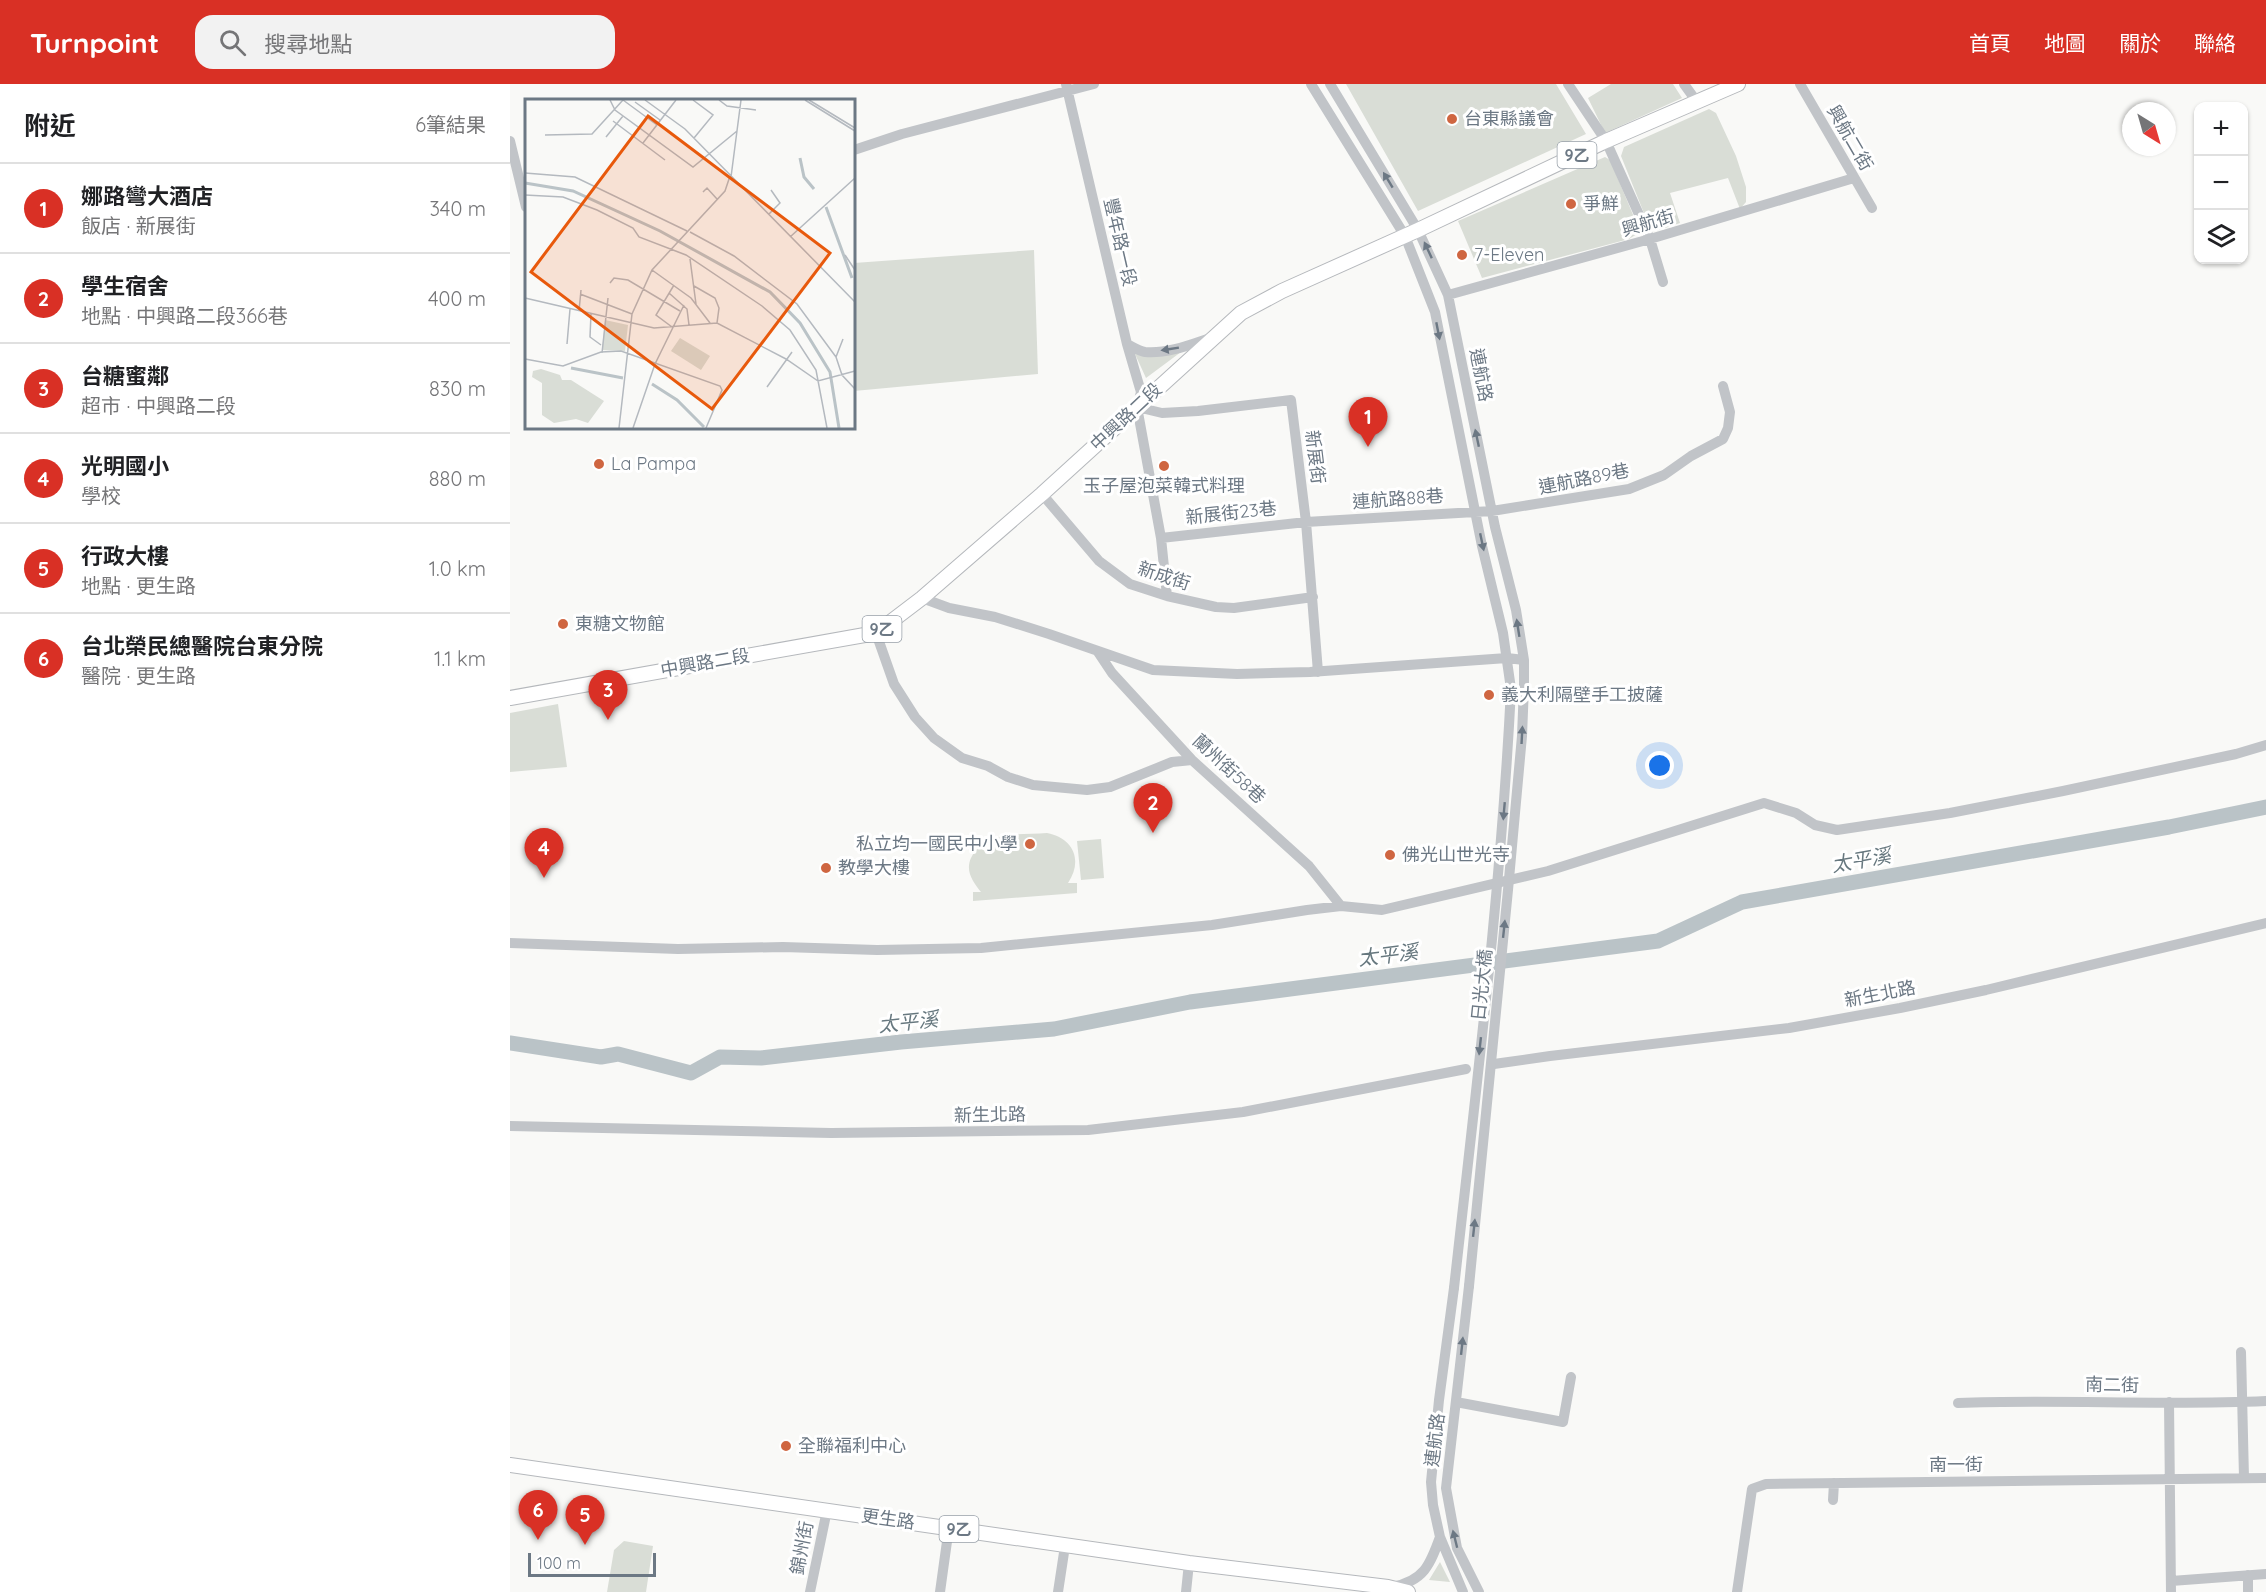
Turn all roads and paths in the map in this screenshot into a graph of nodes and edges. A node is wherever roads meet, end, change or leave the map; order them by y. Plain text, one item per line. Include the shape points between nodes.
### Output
1 (1094, 84) edge
2 (1311, 84) edge
3 (1330, 84) edge
4 (1568, 84) edge
5 (1684, 84) edge
6 (1738, 84) edge
7 (1800, 84) edge
8 (1067, 88) edge
9 (1696, 102) junction
10 (510, 141) edge
11 (1606, 141) junction
12 (855, 150) edge
13 (1854, 178) junction
14 (525, 203) edge
15 (1872, 208) dead end
16 (1419, 230) junction
17 (1405, 236) junction
18 (1650, 239) junction
19 (1663, 282) dead end
20 (1448, 295) junction
21 (1213, 337) junction
22 (1127, 344) junction
23 (1723, 386) dead end
24 (1467, 391) junction
25 (1451, 393) junction
26 (1137, 407) junction
27 (1041, 494) junction
28 (1475, 511) junction
29 (1492, 511) junction
30 (1306, 522) junction
31 (1161, 538) junction
32 (1167, 596) junction
33 (1313, 597) junction
34 (922, 598) junction
35 (876, 633) junction
36 (1098, 651) junction
37 (1507, 658) junction
38 (1524, 660) junction
39 (1318, 672) junction
40 (1524, 686) joint
41 (1511, 689) joint
42 (510, 698) edge
43 (2266, 745) edge
44 (1192, 760) junction
45 (1341, 906) junction
46 (2266, 923) edge
47 (510, 943) edge
48 (1494, 1064) dead end
49 (1466, 1069) dead end
50 (510, 1126) edge
51 (1468, 1286) joint
52 (1454, 1288) joint
53 (2241, 1352) dead end
54 (1571, 1377) dead end
55 (2266, 1401) edge
56 (1456, 1402) junction
57 (2169, 1402) junction
58 (2242, 1402) junction
59 (1958, 1403) dead end
60 (510, 1465) edge
61 (1433, 1469) junction
62 (1448, 1473) junction
63 (2244, 1478) junction
64 (2266, 1478) edge
65 (2170, 1479) junction
66 (1834, 1483) junction
67 (1833, 1500) dead end
68 (827, 1510) junction
69 (949, 1527) junction
70 (1440, 1537) junction
71 (1065, 1546) junction
72 (1189, 1563) junction
73 (2266, 1574) edge
74 (2248, 1575) junction
75 (2171, 1586) edge
76 (1388, 1587) junction
77 (810, 1592) edge
78 (940, 1592) edge
79 (1058, 1592) edge
80 (1186, 1592) edge
81 (1408, 1592) edge
82 (1463, 1592) edge
83 (1479, 1592) edge
84 (1737, 1592) edge
85 (2248, 1592) edge

1 - 8 street
2 - 17 street, 連航路
16 -> 3 street, 連航路
4 - 11 street
5 - 9 street
6 - 9 main road, 中興路二段 / 9乙
7 - 13 street, 興航二街
8 - 12 street
8 - 22 street, 豐年路一段
9 - 11 main road, 中興路二段 / 9乙
10 - 14 street
11 - 16 main road, 中興路二段 / 9乙
11 - 18 street
13 - 15 street, 興航二街
13 - 18 street, 興航街
16 - 17 main road, 中興路二段 / 9乙
20 -> 16 street, 連航路
17 - 21 main road, 中興路二段 / 9乙 via 1282,291 1241,313
17 -> 25 street, 連航路 via 1435,312
18 - 19 street
18 - 20 street, 興航街
20 - 24 street, 連航路
21 -> 22 street via 1159,351 1143,352
21 - 26 main road, 中興路二段 / 9乙
22 - 26 street, 豐年路一段 via 1141,392
23 - 29 street, 連航路89巷 via 1730,412 1724,439 1664,475 1629,489
24 - 25 street
29 -> 24 street, 連航路
25 - 28 street, 連航路
26 - 27 main road, 中興路二段 / 9乙
26 - 30 street, 新展街 via 1162,413 1291,400
26 - 31 street, 豐年路一段
27 - 32 street, 新成街 via 1099,561 1130,585
27 - 34 main road, 中興路二段 / 9乙
28 - 29 street, 連航路88巷
28 - 30 street, 連航路88巷
28 -> 37 street, 連航路
38 -> 29 street, 連航路
30 - 31 street, 新展街23巷
30 - 33 street, 新展街
31 - 32 street, 豐年路一段
32 - 33 street, 新成街 via 1234,608
33 - 39 street, 新展街
34 - 35 main road, 中興路二段 / 9乙
34 - 36 street
35 - 42 main road, 中興路二段 / 9乙
35 - 44 street via 894,684 933,738 962,758 1008,777 1033,785 1087,790 1110,787 1172,762
36 - 39 street via 1163,671
36 - 44 street, 蘭州街58巷 via 1113,673
37 - 38 street
37 - 39 street
37 - 41 street, 連航路
38 - 40 street, 連航路
51 -> 40 street, 日光大橋, bridge via 1510,878
41 -> 52 street, 日光大橋, bridge via 1499,867
43 - 45 street via 2052,794 1837,830 1764,803 1548,871 1474,890 1382,910
44 - 45 street, 蘭州街58巷 via 1309,866
45 - 47 street via 1212,925 981,948 678,949
46 - 48 street, 新生北路 via 1889,1010 1789,1028
49 - 50 street, 新生北路 via 1243,1112 1088,1130 853,1133
56 -> 51 street, 連航路
52 - 61 street, 連航路
53 - 58 street
54 - 56 street via 1563,1422
55 - 58 street, 南二街
56 - 62 street, 連航路
57 - 58 street, 南二街
57 - 59 street, 南二街
57 - 65 street
58 - 63 street
60 - 68 main road, 更生路 / 9乙
61 - 62 street
61 - 70 street, 連航路 via 1433,1505
83 -> 62 street, 連航路 via 1457,1548 1446,1488
63 - 64 street, 南一街
63 - 65 street, 南一街
65 - 66 street, 南一街
65 - 75 street
66 - 67 street
66 - 84 street, 南一街 via 1766,1484 1752,1489
68 - 69 main road, 更生路 / 9乙
68 - 77 street, 錦州街
69 - 71 main road, 更生路 / 9乙
69 - 78 street
70 - 76 street via 1423,1573 1410,1584
70 - 82 street, 連航路
71 - 72 main road, 更生路 / 9乙
71 - 79 street
72 - 76 main road, 更生路 / 9乙
72 - 80 street
73 - 74 street
74 - 75 street
74 - 85 street
76 - 81 main road, 更生路 / 9乙

